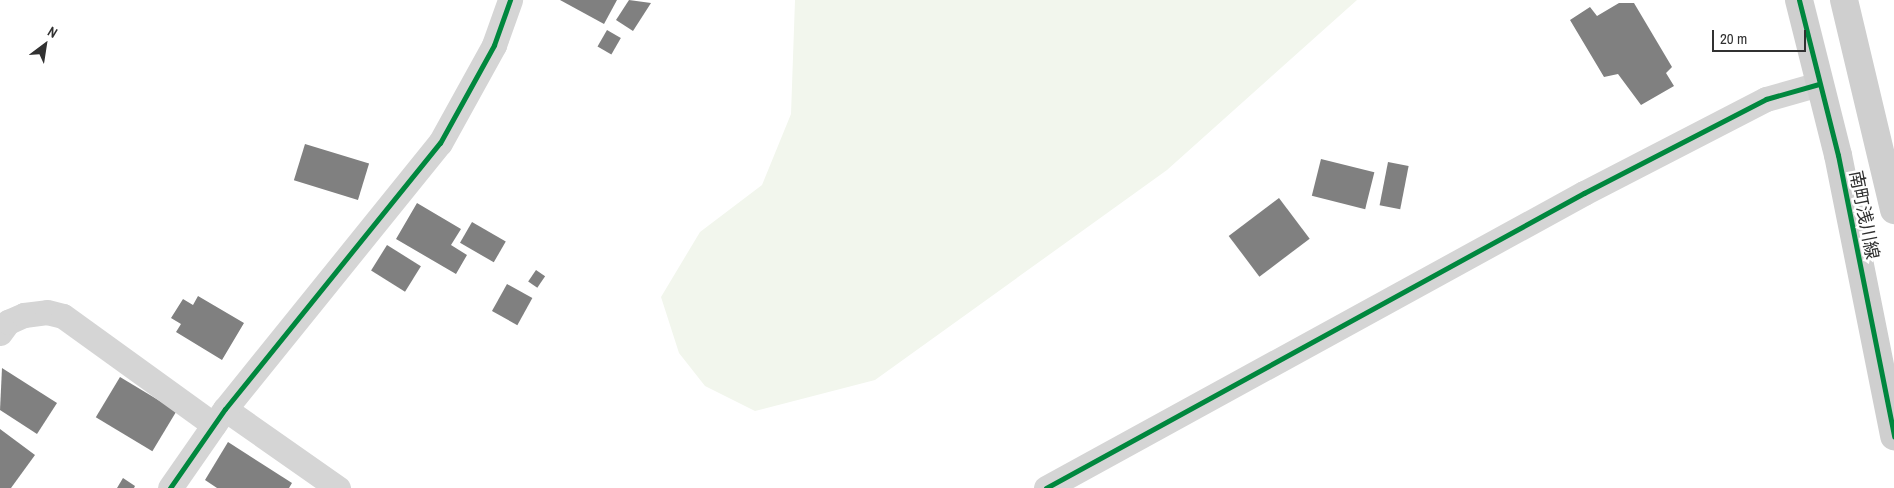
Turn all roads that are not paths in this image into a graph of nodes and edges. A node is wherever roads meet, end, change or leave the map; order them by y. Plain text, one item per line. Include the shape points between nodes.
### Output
1 (510, 0) edge
2 (1799, 0) edge
3 (1844, 0) edge
4 (1819, 84) junction
5 (1894, 210) edge
6 (0, 333) edge
7 (219, 417) junction
8 (1894, 436) edge
9 (170, 488) edge
10 (338, 488) edge
11 (1046, 488) edge

1 - 7 street via 494,44 440,143
2 - 4 street, 南町浅川線
3 - 5 street, 南町浅川線
4 - 8 street, 南町浅川線 via 1838,154
4 - 11 street via 1766,99 1584,193
6 - 7 street via 8,322 24,315 46,312 63,316
7 - 9 street
7 - 10 street

